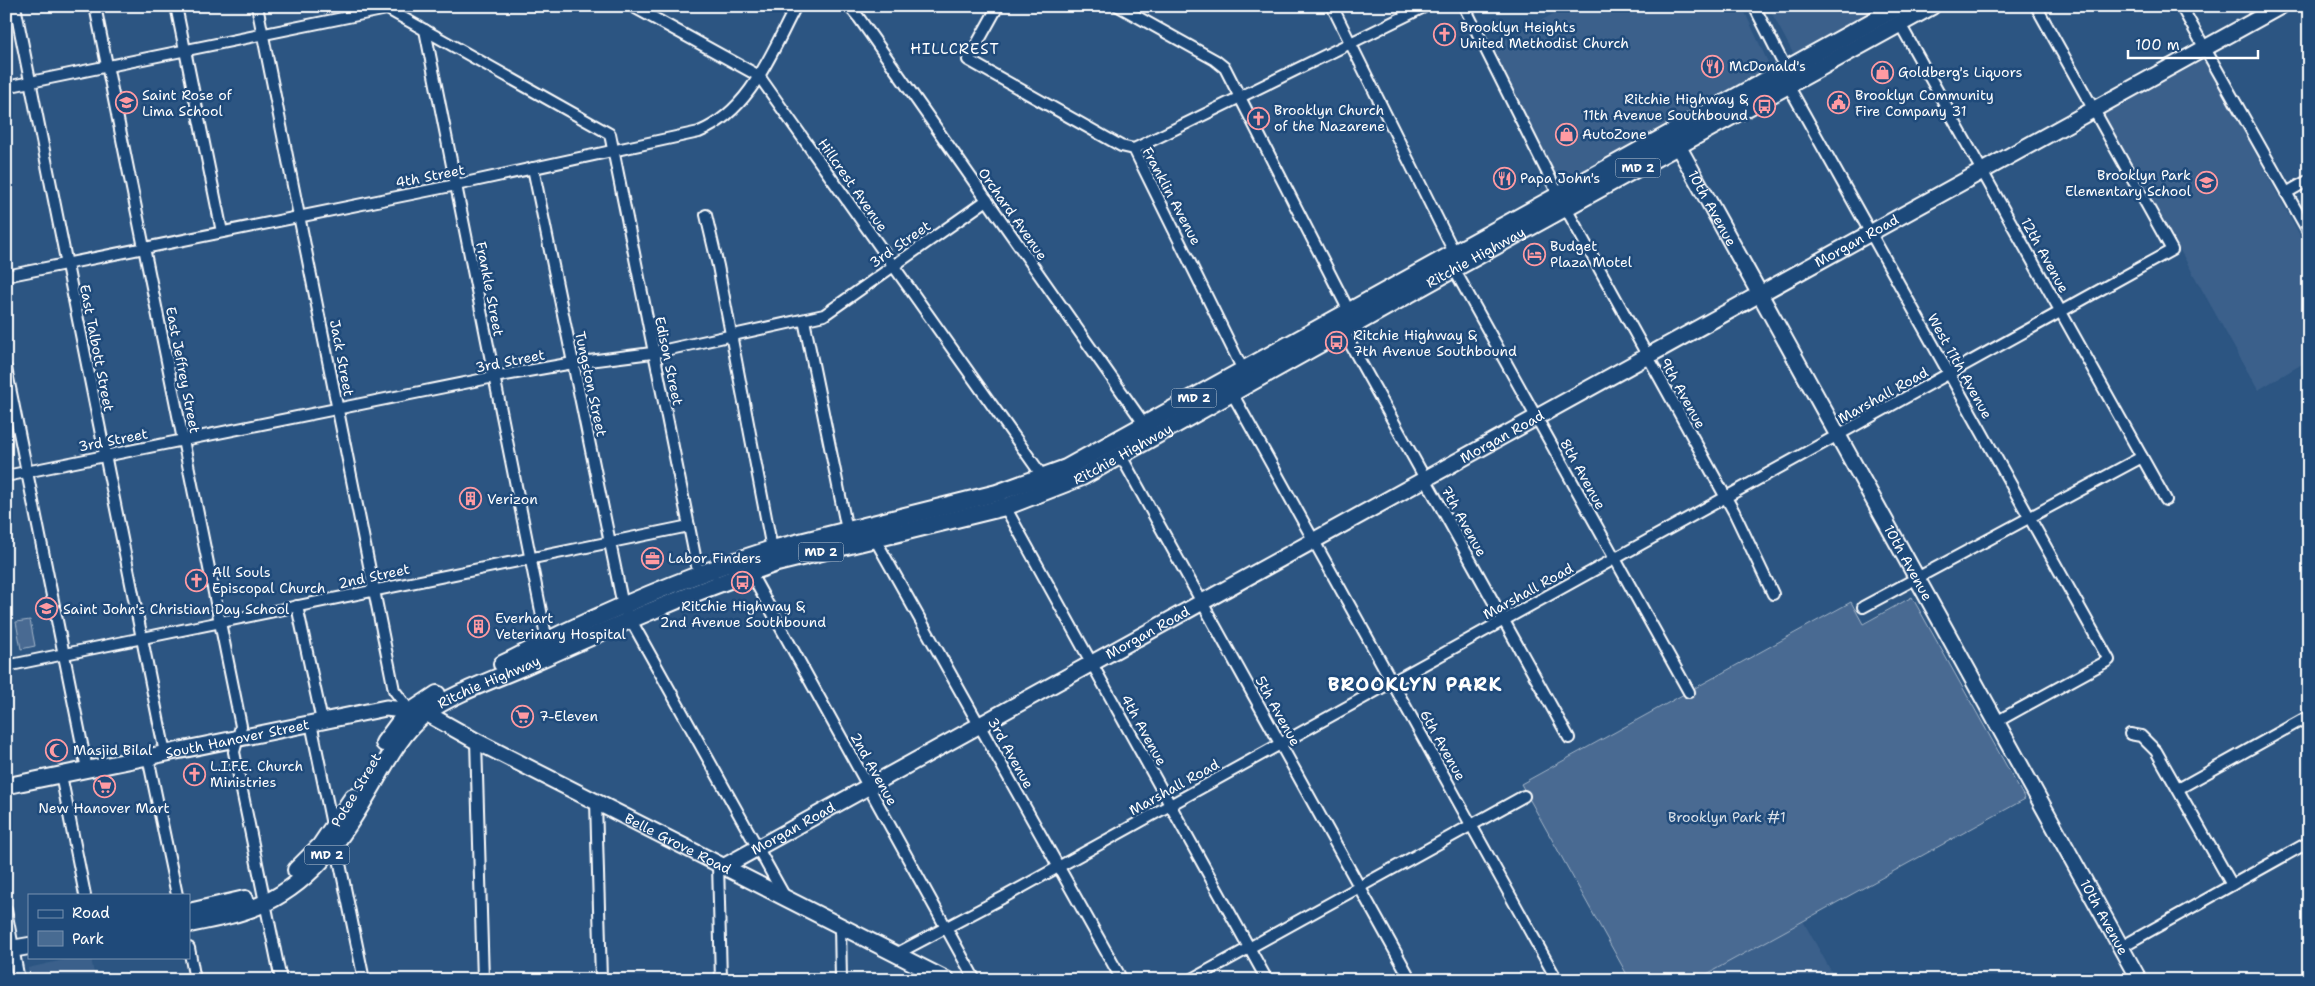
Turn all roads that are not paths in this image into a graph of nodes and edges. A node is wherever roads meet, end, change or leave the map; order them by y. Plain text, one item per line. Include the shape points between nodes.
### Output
1 (15, 6) edge
2 (96, 6) edge
3 (176, 6) edge
4 (258, 6) edge
5 (632, 6) edge
6 (796, 6) edge
7 (849, 6) edge
8 (998, 6) edge
9 (1118, 6) edge
10 (1332, 6) edge
11 (1426, 6) edge
12 (1464, 6) edge
13 (1754, 6) edge
14 (1900, 6) edge
15 (1932, 6) edge
16 (2036, 6) edge
17 (2181, 6) edge
18 (2281, 6) edge
19 (390, 8) edge
20 (1900, 24) junction
21 (425, 30) junction
22 (263, 35) junction
23 (1351, 43) junction
24 (2205, 48) junction
25 (185, 51) junction
26 (108, 66) junction
27 (759, 76) junction
28 (1787, 77) junction
29 (30, 82) junction
30 (6, 87) edge
31 (1241, 97) junction
32 (2094, 109) junction
33 (1678, 146) junction
34 (1134, 149) junction
35 (614, 152) junction
36 (533, 168) junction
37 (1982, 171) junction
38 (2309, 180) edge
39 (456, 185) junction
40 (2286, 193) junction
41 (987, 200) junction
42 (1561, 201) junction
43 (706, 215) dead end
44 (300, 216) junction
45 (222, 232) junction
46 (1870, 233) junction
47 (2309, 233) edge
48 (144, 248) junction
49 (1454, 252) junction
50 (66, 264) junction
51 (893, 266) junction
52 (1454, 269) junction
53 (6, 276) edge
54 (1760, 294) junction
55 (2061, 312) junction
56 (804, 320) junction
57 (1346, 321) junction
58 (730, 334) junction
59 (652, 352) junction
60 (1647, 356) junction
61 (573, 363) junction
62 (6, 368) edge
63 (1243, 370) junction
64 (1949, 374) junction
65 (494, 377) junction
66 (1232, 393) junction
67 (338, 409) junction
68 (1537, 417) junction
69 (1149, 432) junction
70 (1838, 435) junction
71 (183, 440) junction
72 (105, 456) junction
73 (1121, 456) junction
74 (2142, 457) junction
75 (27, 472) junction
76 (6, 476) edge
77 (1043, 477) junction
78 (1425, 479) junction
79 (1725, 498) junction
80 (1001, 500) junction
81 (2166, 500) dead end
82 (2029, 518) junction
83 (689, 526) junction
84 (847, 530) junction
85 (875, 539) junction
86 (1314, 540) junction
87 (610, 543) junction
88 (772, 549) junction
89 (530, 559) junction
90 (1615, 559) junction
91 (750, 572) junction
92 (699, 576) junction
93 (1917, 578) junction
94 (374, 590) junction
95 (1773, 594) dead end
96 (1202, 602) junction
97 (297, 606) junction
98 (1863, 607) dead end
99 (627, 613) junction
100 (1503, 620) junction
101 (220, 622) junction
102 (141, 638) junction
103 (546, 641) junction
104 (64, 654) junction
105 (1092, 663) junction
106 (6, 666) edge
107 (1392, 682) junction
108 (1688, 692) dead end
109 (418, 712) junction
110 (2309, 716) edge
111 (316, 722) junction
112 (1996, 722) junction
113 (980, 725) junction
114 (405, 733) joint
115 (2130, 734) dead end
116 (237, 738) junction
117 (1569, 738) dead end
118 (476, 741) junction
119 (1280, 744) junction
120 (165, 753) junction
121 (148, 757) junction
122 (87, 770) junction
123 (61, 775) junction
124 (7, 783) edge
125 (868, 787) junction
126 (2178, 788) junction
127 (1524, 796) dead end
128 (596, 801) junction
129 (1170, 805) junction
130 (1472, 825) junction
131 (334, 836) junction
132 (2309, 842) edge
133 (758, 848) junction
134 (720, 865) junction
135 (1059, 866) junction
136 (2232, 885) junction
137 (1360, 887) junction
138 (85, 894) edge
139 (178, 894) edge
140 (785, 897) junction
141 (264, 898) junction
142 (6, 910) edge
143 (190, 912) edge
144 (190, 924) edge
145 (840, 925) junction
146 (946, 927) junction
147 (28, 947) edge
148 (2121, 947) junction
149 (1249, 948) junction
150 (190, 953) edge
151 (896, 954) junction
152 (14, 956) edge
153 (19, 980) edge
154 (195, 980) edge
155 (281, 980) edge
156 (364, 980) edge
157 (483, 980) edge
158 (601, 980) edge
159 (721, 980) edge
160 (841, 980) edge
161 (947, 980) edge
162 (975, 980) edge
163 (1122, 980) edge
164 (1191, 980) edge
165 (1267, 980) edge
166 (1411, 980) edge
167 (1557, 980) edge
168 (2139, 980) edge

1 - 29 street, East Talbott Street
2 - 26 street, East Jeffrey Street
3 - 25 street
4 - 22 street, Jack Street
5 - 27 street, Hillcrest Avenue
6 - 27 street, 4th Street
7 - 41 street, Orchard Avenue
8 - 34 street, Franklin Avenue via 968,60 1121,146
9 - 31 street, 7th Avenue via 1220,64
10 - 23 street
11 - 23 street
12 - 42 street, 9th Avenue
13 - 28 street, West 11th Avenue
14 - 28 main road, Ritchie Highway / MD 2
15 - 20 main road, Ritchie Highway / MD 2
16 - 32 street
17 - 24 street
18 - 24 street, Morgan Road
19 - 21 street, Edison Street
19 - 22 street
20 - 28 main road, Ritchie Highway / MD 2
20 - 37 street, 12th Avenue
21 - 35 street, Edison Street via 610,134
21 - 39 street, Frankle Street
22 - 25 street
22 - 44 street, Jack Street
23 - 31 street
23 - 49 street
24 - 32 street, Morgan Road
24 - 40 street
25 - 26 street
25 - 45 street
26 - 29 street
26 - 48 street, East Jeffrey Street
27 - 35 street, 4th Street via 735,108 712,126
27 - 51 street, Hillcrest Avenue
28 - 33 main road, Ritchie Highway / MD 2
28 - 42 main road, Ritchie Highway / MD 2
28 - 46 street, West 11th Avenue
29 - 30 street
29 - 50 street, East Talbott Street
31 - 34 street
31 - 57 street, 7th Avenue
32 - 37 street, Morgan Road
32 - 55 street, Marshall Road via 2172,250
33 - 42 main road, Ritchie Highway / MD 2
33 - 54 street, 10th Avenue
34 - 63 street, Franklin Avenue
35 - 36 street, 4th Street
35 - 59 street, Edison Street
36 - 39 street, 4th Street
36 - 61 street, Tungston Street
37 - 46 street, Morgan Road
37 - 55 street, 12th Avenue
38 - 40 street
39 - 44 street, 4th Street
39 - 65 street, Frankle Street
40 - 47 street
41 - 51 street, 3rd Street
41 - 69 street, Orchard Avenue
42 - 49 main road, Ritchie Highway / MD 2
42 - 52 main road, Ritchie Highway / MD 2
42 - 60 street, 9th Avenue
43 - 58 street
44 - 45 street, 4th Street
44 - 67 street, Jack Street
45 - 48 street, 4th Street
46 - 54 street, Morgan Road
46 - 64 street, West 11th Avenue
48 - 50 street, 4th Street
48 - 71 street, East Jeffrey Street
49 - 52 street
49 - 57 main road, Ritchie Highway / MD 2
50 - 53 street, 4th Street
50 - 72 street, East Talbott Street
51 - 56 street, 3rd Street via 824,315
51 - 77 street, Hillcrest Avenue
52 - 57 main road, Ritchie Highway / MD 2
52 - 68 street, 8th Avenue
54 - 60 street, Morgan Road
54 - 70 street, 10th Avenue
55 - 64 street, Marshall Road
55 - 74 street, 12th Avenue
56 - 58 street, 3rd Street
56 - 84 street
57 - 63 main road, Ritchie Highway / MD 2
57 - 66 main road, Ritchie Highway / MD 2
57 - 78 street, 7th Avenue
58 - 59 street, 3rd Street
58 - 88 street
59 - 61 street, 3rd Street
59 - 83 street, Edison Street
60 - 68 street, Morgan Road
60 - 79 street, 9th Avenue
61 - 65 street, 3rd Street
61 - 87 street, Tungston Street
62 - 75 street
63 - 69 main road, Ritchie Highway / MD 2
64 - 70 street, Marshall Road
64 - 82 street, West 11th Avenue
65 - 67 street, 3rd Street
65 - 89 street, Frankle Street
66 - 69 main road, Ritchie Highway / MD 2
66 - 86 street, 6th Avenue
67 - 71 street, 3rd Street
67 - 94 street, Jack Street
68 - 78 street, Morgan Road
68 - 90 street, 8th Avenue
69 - 73 main road, Ritchie Highway / MD 2
69 - 77 main road, Ritchie Highway / MD 2
70 - 79 street, Marshall Road
70 - 93 street, 10th Avenue
71 - 72 street, 3rd Street
71 - 101 street, East Jeffrey Street
72 - 75 street, 3rd Street
72 - 102 street, East Talbott Street
73 - 80 main road, Ritchie Highway / MD 2 via 1082,477
73 - 96 street, 5th Avenue
74 - 81 street, 12th Avenue
74 - 82 street
75 - 76 street, 3rd Street
75 - 104 street
77 - 80 main road, Ritchie Highway / MD 2
78 - 86 street, Morgan Road
78 - 100 street, 7th Avenue
79 - 90 street, Marshall Road
79 - 95 street, 9th Avenue
80 - 84 main road, Ritchie Highway / MD 2
80 - 85 main road, Ritchie Highway / MD 2
80 - 105 street, 4th Avenue
82 - 93 street
82 - 112 street, West 11th Avenue via 2109,660
83 - 87 street, 2nd Street
83 - 92 street, Edison Street
84 - 88 main road, Ritchie Highway / MD 2
85 - 91 main road, Ritchie Highway / MD 2
85 - 113 street, 3rd Avenue
86 - 96 street, Morgan Road
86 - 107 street, 6th Avenue
87 - 89 street, 2nd Street
87 - 99 street, Tungston Street
88 - 92 main road, Ritchie Highway / MD 2
89 - 94 street, 2nd Street
89 - 103 street, Frankle Street
90 - 100 street, Marshall Road
90 - 108 street, 8th Avenue
91 - 99 main road, Ritchie Highway / MD 2
91 - 125 street, 2nd Avenue
92 - 99 main road, Ritchie Highway / MD 2
93 - 98 street
93 - 112 street, 10th Avenue
94 - 97 street, 2nd Street
94 - 109 street, Jack Street via 394,690
96 - 105 street, Morgan Road
96 - 119 street, 5th Avenue
97 - 101 street, 2nd Street
97 - 111 street
99 - 103 main road, Ritchie Highway / MD 2
99 - 109 main road, Ritchie Highway / MD 2 via 477,688
99 - 133 street, Tungston Street
100 - 107 street, Marshall Road
100 - 117 street, 7th Avenue
101 - 102 street, 2nd Street
101 - 116 street, East Jeffrey Street via 241,726
102 - 104 street, 2nd Street
102 - 120 street, East Talbott Street
103 - 109 main road, Ritchie Highway / MD 2 via 428,698
104 - 106 street, 2nd Street
104 - 122 street
105 - 113 street, Morgan Road
105 - 129 street, 4th Avenue
107 - 119 street, Marshall Road
107 - 130 street, 6th Avenue
109 - 111 street, South Hanover Street via 386,708
109 - 114 main road, Ritchie Highway / MD 2
109 - 118 street, Belle Grove Road
109 - 131 main road, Potee Street / MD 2 via 384,744
110 - 126 street
111 - 116 street, South Hanover Street
111 - 131 street
112 - 148 street, 10th Avenue
113 - 125 street, Morgan Road
113 - 135 street, 3rd Avenue
114 - 131 main road, Potee Street / MD 2
115 - 126 street via 2141,736 2149,743
116 - 120 street, South Hanover Street
116 - 141 street, East Jeffrey Street via 234,752
118 - 128 street, Belle Grove Road
118 - 157 street
119 - 129 street, Marshall Road
119 - 137 street, 5th Avenue
120 - 121 street, South Hanover Street
121 - 122 street, South Hanover Street
121 - 139 street
122 - 123 street, South Hanover Street
123 - 124 street, South Hanover Street
123 - 138 street
125 - 133 street, Morgan Road
125 - 146 street, 2nd Avenue
126 - 136 street
127 - 130 street
128 - 134 street, Belle Grove Road
128 - 158 street
129 - 135 street, Marshall Road
129 - 149 street, 4th Avenue
130 - 137 street
130 - 167 street, 6th Avenue
131 - 141 main road, Potee Street / MD 2
131 - 156 street
132 - 136 street
133 - 134 street, Morgan Road
133 - 140 street, Tungston Street
134 - 140 street, Belle Grove Road
134 - 159 street
135 - 146 street, Marshall Road
135 - 163 street, 3rd Avenue
136 - 148 street
137 - 149 street
137 - 166 street, 5th Avenue
140 - 145 street, Belle Grove Road
141 - 143 main road, Potee Street / MD 2
141 - 144 main road, Potee Street / MD 2 via 227,916
141 - 155 street, East Jeffrey Street
142 - 152 street
145 - 151 street, Belle Grove Road
145 - 160 street
146 - 151 street, Marshall Road
146 - 162 street, 2nd Avenue
147 - 152 main road
148 - 168 street, 10th Avenue
149 - 164 street
149 - 165 street, 4th Avenue
150 - 154 street
151 - 161 street, Belle Grove Road
152 - 153 street

